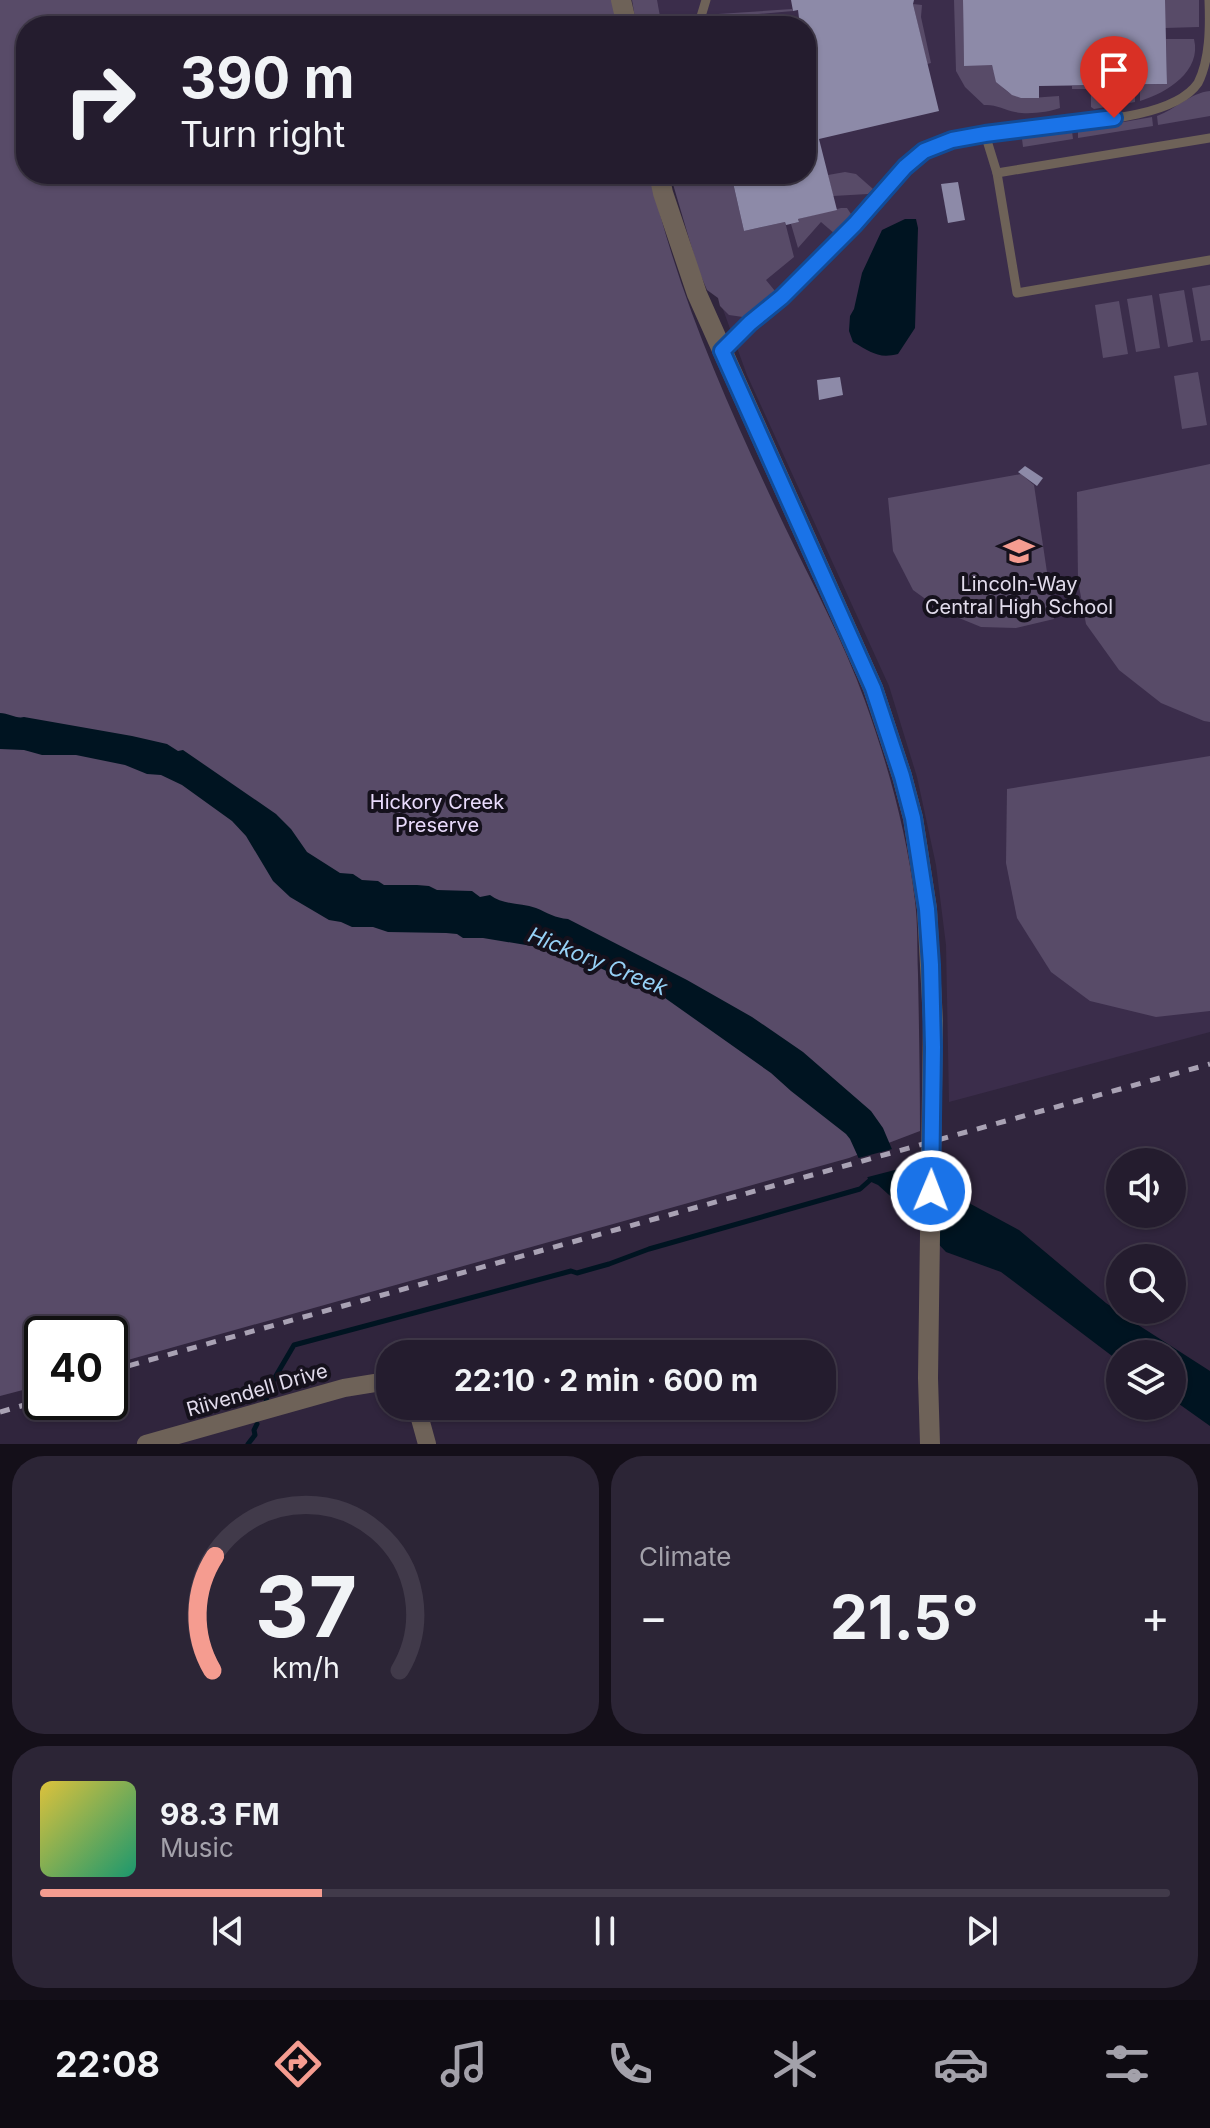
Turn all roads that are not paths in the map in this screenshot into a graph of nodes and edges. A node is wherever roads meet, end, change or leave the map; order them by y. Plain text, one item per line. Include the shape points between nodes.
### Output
1 (1209, 0) edge
2 (1207, 71) edge
3 (985, 134) junction
4 (1210, 138) edge
5 (997, 173) junction
6 (661, 184) edge
7 (1210, 260) edge
8 (722, 351) junction
9 (376, 1386) edge
10 (420, 1420) edge
11 (146, 1444) edge
12 (427, 1444) edge
13 (930, 1444) edge

1 - 2 lane
2 - 3 lane via 1180,100 1156,109
3 - 5 lane
3 - 8 lane via 924,151
4 - 5 lane
5 - 7 lane via 1017,293
6 - 8 street
8 - 13 street via 873,688 913,818 927,909 933,1021
9 - 11 street, Riivendell Drive via 344,1388
10 - 12 street

